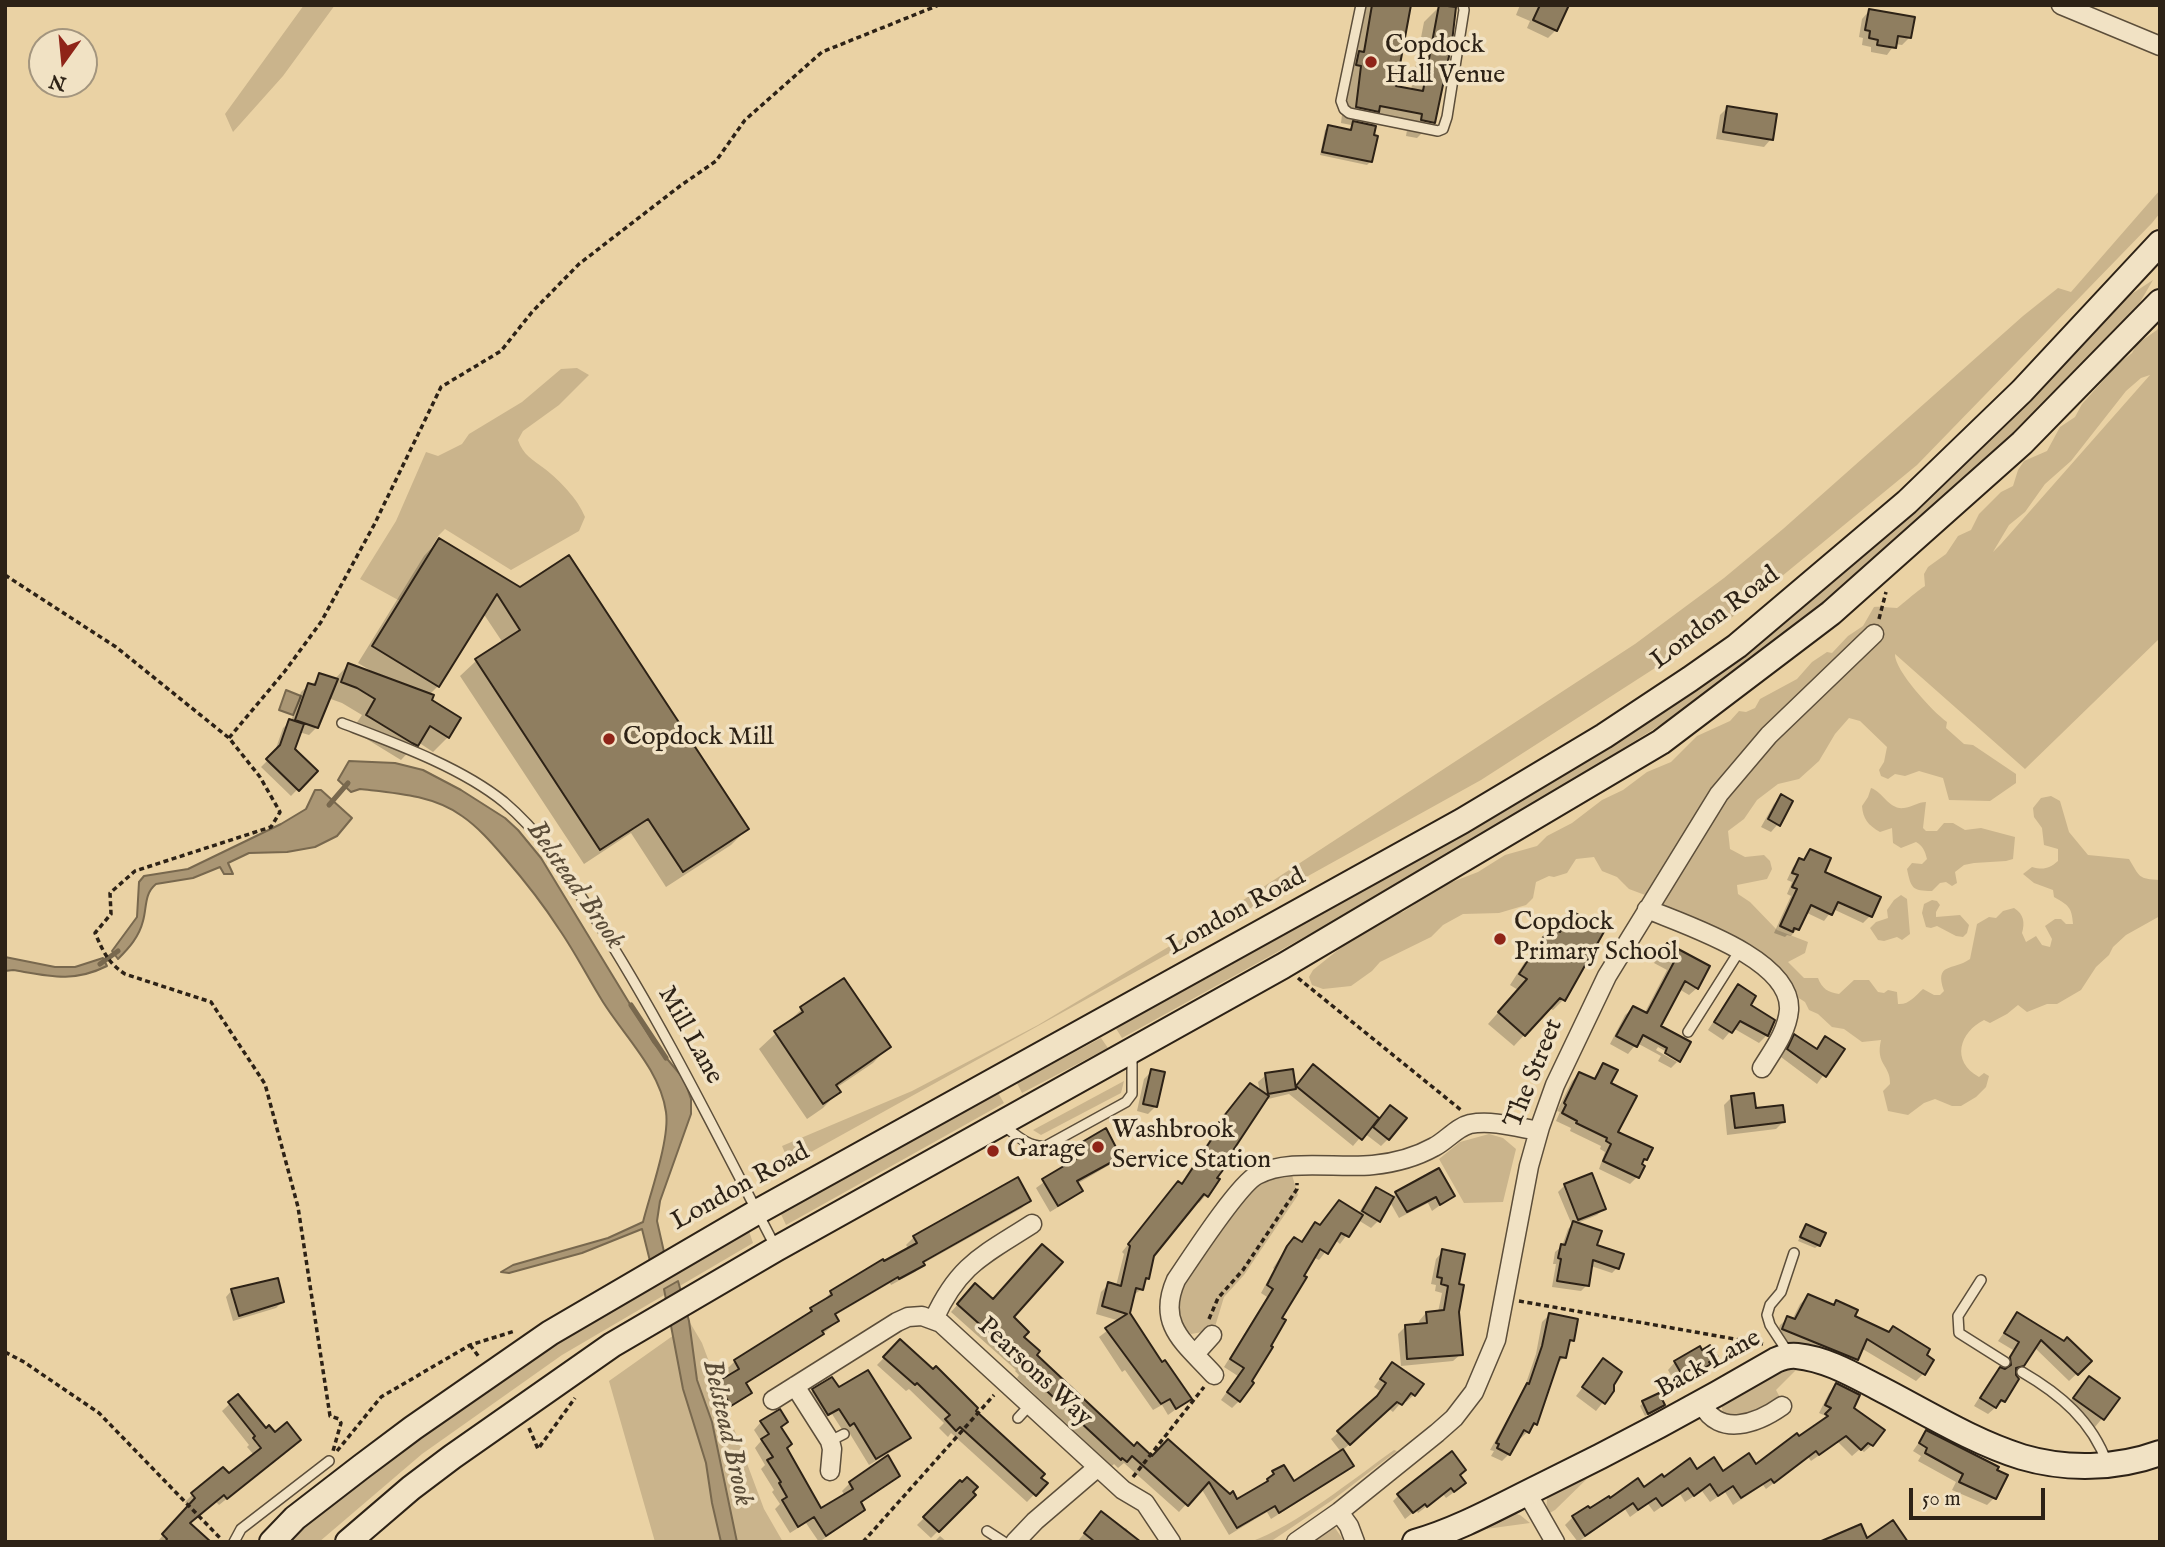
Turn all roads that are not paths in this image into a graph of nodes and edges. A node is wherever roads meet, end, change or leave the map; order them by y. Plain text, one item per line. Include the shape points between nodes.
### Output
1 (1361, 5) edge
2 (1463, 5) edge
3 (2061, 5) edge
4 (2160, 46) edge
5 (2160, 243) edge
6 (2160, 302) edge
7 (1874, 634) dead end
8 (342, 723) dead end
9 (1647, 909) junction
10 (1740, 950) junction
11 (1688, 1032) dead end
12 (1132, 1051) junction
13 (1762, 1068) dead end
14 (1001, 1124) junction
15 (1538, 1132) junction
16 (757, 1212) junction
17 (1032, 1224) dead end
18 (776, 1250) junction
19 (1794, 1253) dead end
20 (1981, 1280) dead end
21 (934, 1319) junction
22 (1790, 1356) junction
23 (2005, 1362) dead end
24 (2022, 1372) dead end
25 (1214, 1376) road end
26 (795, 1386) junction
27 (773, 1400) dead end
28 (1702, 1404) junction
29 (1782, 1406) dead end
30 (2160, 1453) edge
31 (329, 1461) road end
32 (2107, 1465) junction
33 (1098, 1467) junction
34 (830, 1471) dead end
35 (1527, 1493) junction
36 (1339, 1512) junction
37 (987, 1531) dead end
38 (233, 1542) edge
39 (272, 1542) edge
40 (348, 1542) edge
41 (1004, 1542) edge
42 (1015, 1542) edge
43 (1171, 1542) edge
44 (1296, 1542) edge
45 (1355, 1542) edge
46 (1415, 1542) edge
47 (1555, 1542) edge

1 - 2 lane via 1341,101 1344,109 1438,131 1447,117
3 - 4 street
5 - 16 street, London Road via 2022,391 1907,502 1737,646 1690,679 1462,821
6 - 12 street via 2022,443 1831,613 1661,742
7 - 9 street, The Street via 1769,735 1719,794
8 - 16 lane, Mill Lane via 413,751 485,789 540,835 624,963
9 - 10 street
9 - 15 street, The Street via 1584,1022
10 - 11 lane
10 - 13 street via 1770,971 1788,1001 1784,1029
12 - 14 street
12 - 14 lane via 1132,1094 1126,1102 1046,1146 1030,1144
14 - 18 street
15 - 25 street via 1494,1124 1467,1125 1407,1158 1373,1165 1268,1170 1254,1176 1170,1294 1169,1320 1176,1332 1205,1344
15 - 36 street, The Street via 1496,1340 1465,1405
16 - 18 lane, Mill Lane
16 - 39 street, London Road via 550,1333 413,1428 295,1518
17 - 21 street, Pearsons Way via 968,1266
18 - 40 street via 612,1345 411,1488
19 - 22 lane via 1781,1292 1767,1315
20 - 23 lane via 1958,1316 1959,1334
21 - 26 street, Pearsons Way via 913,1316 897,1322
21 - 33 street, Pearsons Way via 1004,1384 1024,1412
22 - 28 street, Back Lane
22 - 32 street, Back Lane via 1834,1366 2006,1451 2044,1462
24 - 32 lane via 2080,1416
26 - 27 street, Pearsons Way
26 - 34 street via 837,1438
28 - 29 street via 1720,1421 1737,1425 1761,1419
28 - 35 street, Back Lane
30 - 32 street, Back Lane
31 - 38 lane via 241,1529
33 - 42 street, Pearsons Way
33 - 43 street, Pearsons Way via 1145,1503
35 - 46 street, Back Lane
35 - 47 street
36 - 44 street, The Street
36 - 45 street
37 - 41 lane

